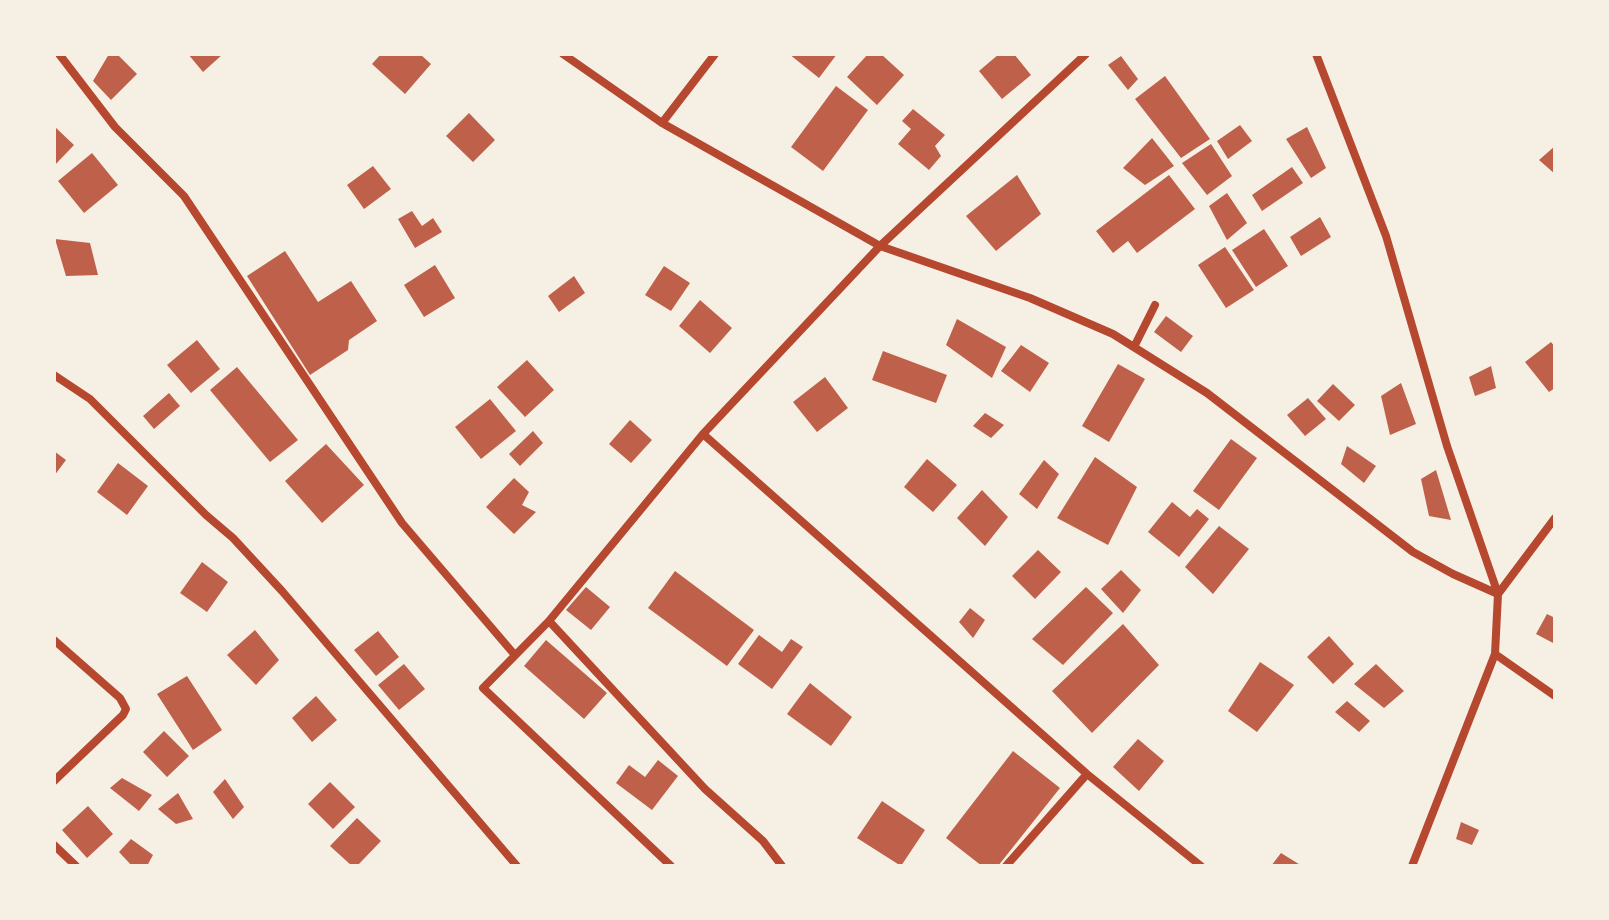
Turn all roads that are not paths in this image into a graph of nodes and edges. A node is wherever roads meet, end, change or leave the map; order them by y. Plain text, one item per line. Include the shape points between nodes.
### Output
1 (59, 54) edge
2 (563, 54) edge
3 (715, 54) edge
4 (1086, 54) edge
5 (1316, 54) edge
6 (662, 123) junction
7 (880, 246) junction
8 (1155, 305) dead end
9 (1134, 347) junction
10 (54, 375) edge
11 (703, 434) junction
12 (1555, 518) edge
13 (1498, 594) junction
14 (549, 621) junction
15 (54, 640) edge
16 (514, 654) junction
17 (1495, 654) junction
18 (1555, 696) edge
19 (1087, 774) junction
20 (54, 781) edge
21 (54, 845) edge
22 (76, 866) edge
23 (517, 866) edge
24 (671, 866) edge
25 (782, 866) edge
26 (1006, 866) edge
27 (1201, 866) edge
28 (1412, 866) edge

1 - 16 street via 115,127 184,196 402,523
2 - 6 street
3 - 6 street
4 - 7 street
5 - 13 street via 1386,236 1447,446
6 - 7 street
7 - 9 street via 1030,298
7 - 11 street
8 - 9 street
9 - 13 street via 1207,393 1413,552
10 - 23 street via 90,399 233,538
11 - 14 street
11 - 19 street
12 - 13 street
13 - 17 street
14 - 16 street
14 - 25 street
15 - 20 street via 126,709
16 - 24 street via 483,688
17 - 18 street
17 - 28 street
19 - 26 street
19 - 27 street
21 - 22 street

